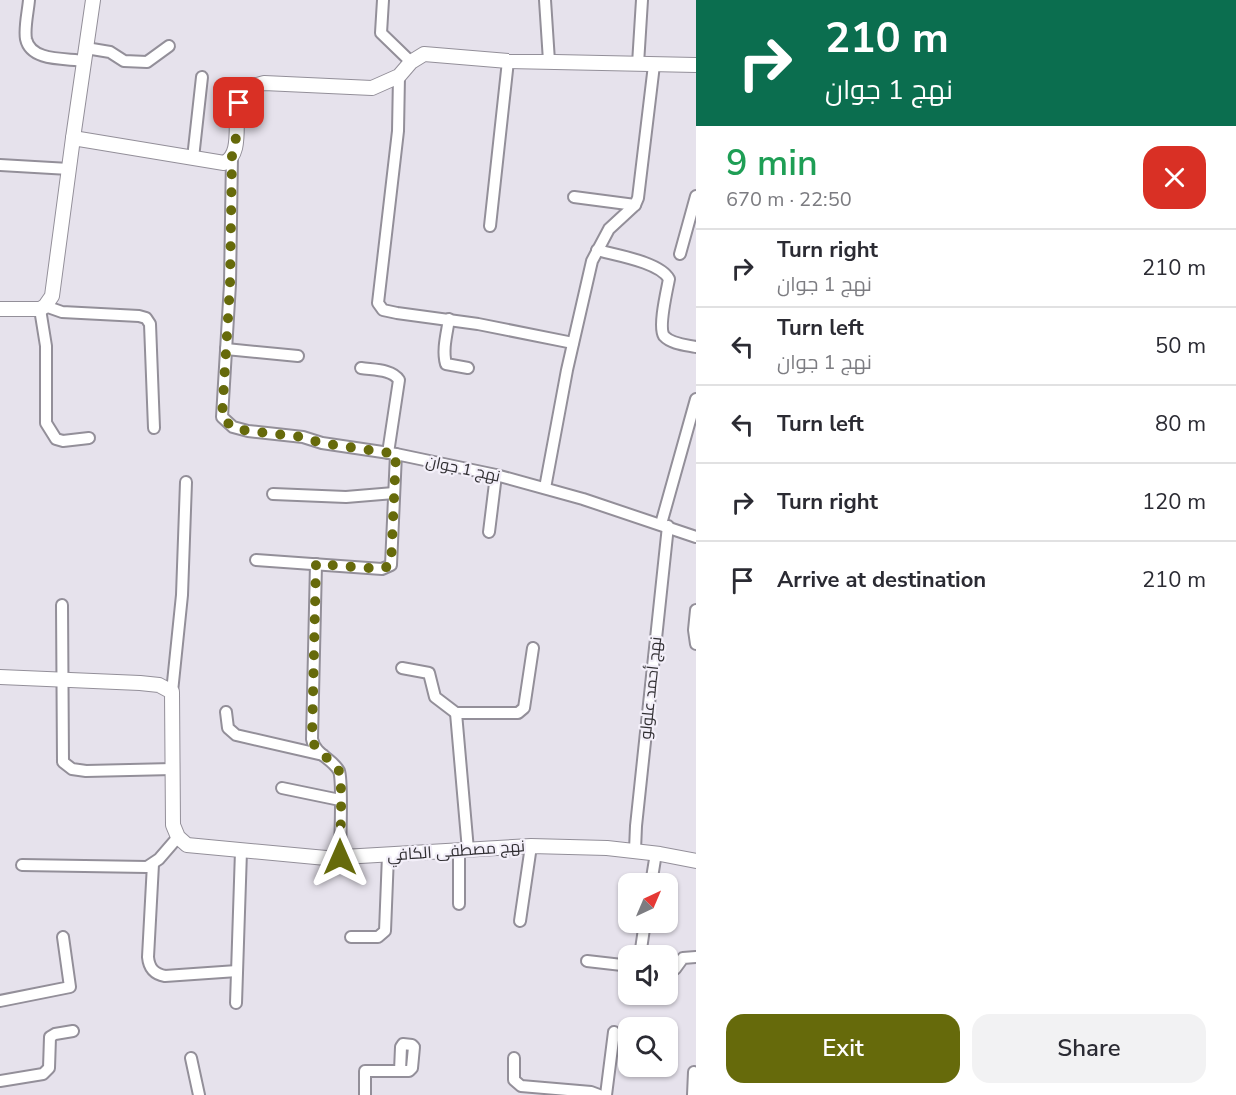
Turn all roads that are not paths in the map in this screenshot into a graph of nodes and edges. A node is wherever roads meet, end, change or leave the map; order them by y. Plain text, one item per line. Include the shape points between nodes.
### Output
1 (29, 0) edge
2 (93, 0) edge
3 (383, 0) edge
4 (545, 0) edge
5 (642, 0) edge
6 (169, 46) dead end
7 (85, 54) junction
8 (508, 61) junction
9 (549, 61) junction
10 (411, 62) junction
11 (638, 64) junction
12 (654, 65) junction
13 (696, 65) edge
14 (399, 76) junction
15 (202, 77) dead end
16 (74, 138) junction
17 (232, 156) junction
18 (193, 159) junction
19 (0, 165) edge
20 (69, 169) junction
21 (696, 196) edge
22 (574, 197) dead end
23 (635, 205) junction
24 (490, 226) dead end
25 (597, 250) junction
26 (680, 254) dead end
27 (42, 307) junction
28 (0, 309) edge
29 (449, 319) junction
30 (573, 343) junction
31 (696, 347) edge
32 (226, 349) junction
33 (298, 356) dead end
34 (361, 368) dead end
35 (468, 368) dead end
36 (696, 399) edge
37 (154, 428) dead end
38 (89, 438) dead end
39 (392, 454) junction
40 (496, 475) junction
41 (186, 482) dead end
42 (545, 488) junction
43 (394, 493) junction
44 (273, 494) dead end
45 (665, 525) junction
46 (489, 532) dead end
47 (696, 537) edge
48 (256, 560) dead end
49 (316, 564) junction
50 (63, 605) dead end
51 (696, 610) edge
52 (696, 644) edge
53 (533, 648) dead end
54 (402, 668) dead end
55 (0, 677) edge
56 (64, 681) junction
57 (172, 693) junction
58 (226, 712) dead end
59 (456, 713) junction
60 (323, 755) junction
61 (173, 769) junction
62 (282, 788) dead end
63 (340, 800) junction
64 (178, 837) junction
65 (531, 846) junction
66 (464, 850) junction
67 (635, 850) junction
68 (242, 851) junction
69 (656, 854) junction
70 (388, 855) junction
71 (340, 857) junction
72 (696, 861) edge
73 (153, 864) junction
74 (22, 865) dead end
75 (653, 873) edge
76 (459, 904) dead end
77 (520, 921) dead end
78 (63, 937) dead end
79 (351, 937) dead end
80 (696, 957) edge
81 (587, 961) dead end
82 (618, 963) edge
83 (678, 964) edge
84 (237, 971) junction
85 (0, 1001) edge
86 (236, 1003) dead end
87 (74, 1031) dead end
88 (614, 1032) dead end
89 (191, 1058) dead end
90 (514, 1058) dead end
91 (400, 1071) dead end
92 (694, 1072) dead end
93 (0, 1081) edge
94 (199, 1095) edge
95 (365, 1095) edge
96 (598, 1095) edge
97 (606, 1095) edge
98 (693, 1095) edge

1 - 7 street via 26,38 31,50 39,56
2 - 7 street
3 - 10 street via 381,33
4 - 9 street
5 - 11 street
6 - 7 street via 147,62 124,61 110,52
7 - 16 street
8 - 9 street
8 - 10 street via 424,54
8 - 24 street
9 - 11 street
10 - 14 street
11 - 12 street
12 - 13 street
12 - 23 street
14 - 17 street via 372,88 264,83 250,87 239,103
14 - 29 street via 398,131 378,303 383,310
15 - 18 street
16 - 18 street
16 - 20 street
17 - 18 street via 224,163
17 - 32 street, نهج 1 جوان
19 - 20 street
20 - 27 street via 52,296
21 - 26 street
22 - 23 street
23 - 25 street via 609,228
25 - 30 street
25 - 31 street via 665,272 669,279 664,336
27 - 28 street
27 - 37 street via 146,318 150,324
27 - 38 street via 46,423 56,438 63,441
29 - 30 street
29 - 35 street via 446,364
30 - 42 street
32 - 33 street
32 - 39 street, نهج 1 جوان via 222,417 232,427
34 - 39 street via 390,373 399,380
36 - 45 street, نهج أحمد علولو
39 - 40 street, نهج 1 جوان
39 - 43 street
40 - 42 street, نهج 1 جوان
40 - 46 street
41 - 57 street via 183,595
42 - 45 street, نهج 1 جوان
43 - 44 street via 346,497
43 - 49 street via 391,565 382,569
45 - 47 street, نهج 1 جوان
45 - 67 street, نهج أحمد علولو
48 - 49 street
49 - 60 street via 312,738
50 - 56 street
51 - 52 street
53 - 59 street via 524,708 518,713
54 - 59 street via 429,673 435,697
55 - 56 street
56 - 57 street via 150,684
56 - 61 street via 63,762 72,769 86,771
57 - 61 street
58 - 60 street via 228,728 236,735
59 - 66 street
60 - 63 street via 339,771
61 - 64 street via 173,825
62 - 63 street
63 - 71 street
64 - 68 street, نهج مصطفى الكافي via 187,845
64 - 73 street
65 - 66 street, نهج مصطفى الكافي
65 - 67 street, نهج مصطفى الكافي
65 - 77 street
66 - 70 street, نهج مصطفى الكافي
66 - 76 street
67 - 69 street, نهج مصطفى الكافي
68 - 71 street, نهج مصطفى الكافي
68 - 84 street
69 - 72 street, نهج مصطفى الكافي
69 - 75 street
70 - 71 street, نهج مصطفى الكافي
70 - 79 street via 385,931 378,937
73 - 74 street via 141,868
73 - 84 street via 148,957 154,972 165,976
78 - 85 street via 70,987
80 - 83 street via 682,958
81 - 82 street
84 - 86 street
87 - 93 street via 50,1037 49,1068 44,1074
88 - 97 street
89 - 94 street
90 - 96 street via 514,1080 521,1086
91 - 95 street via 366,1070
92 - 98 street

